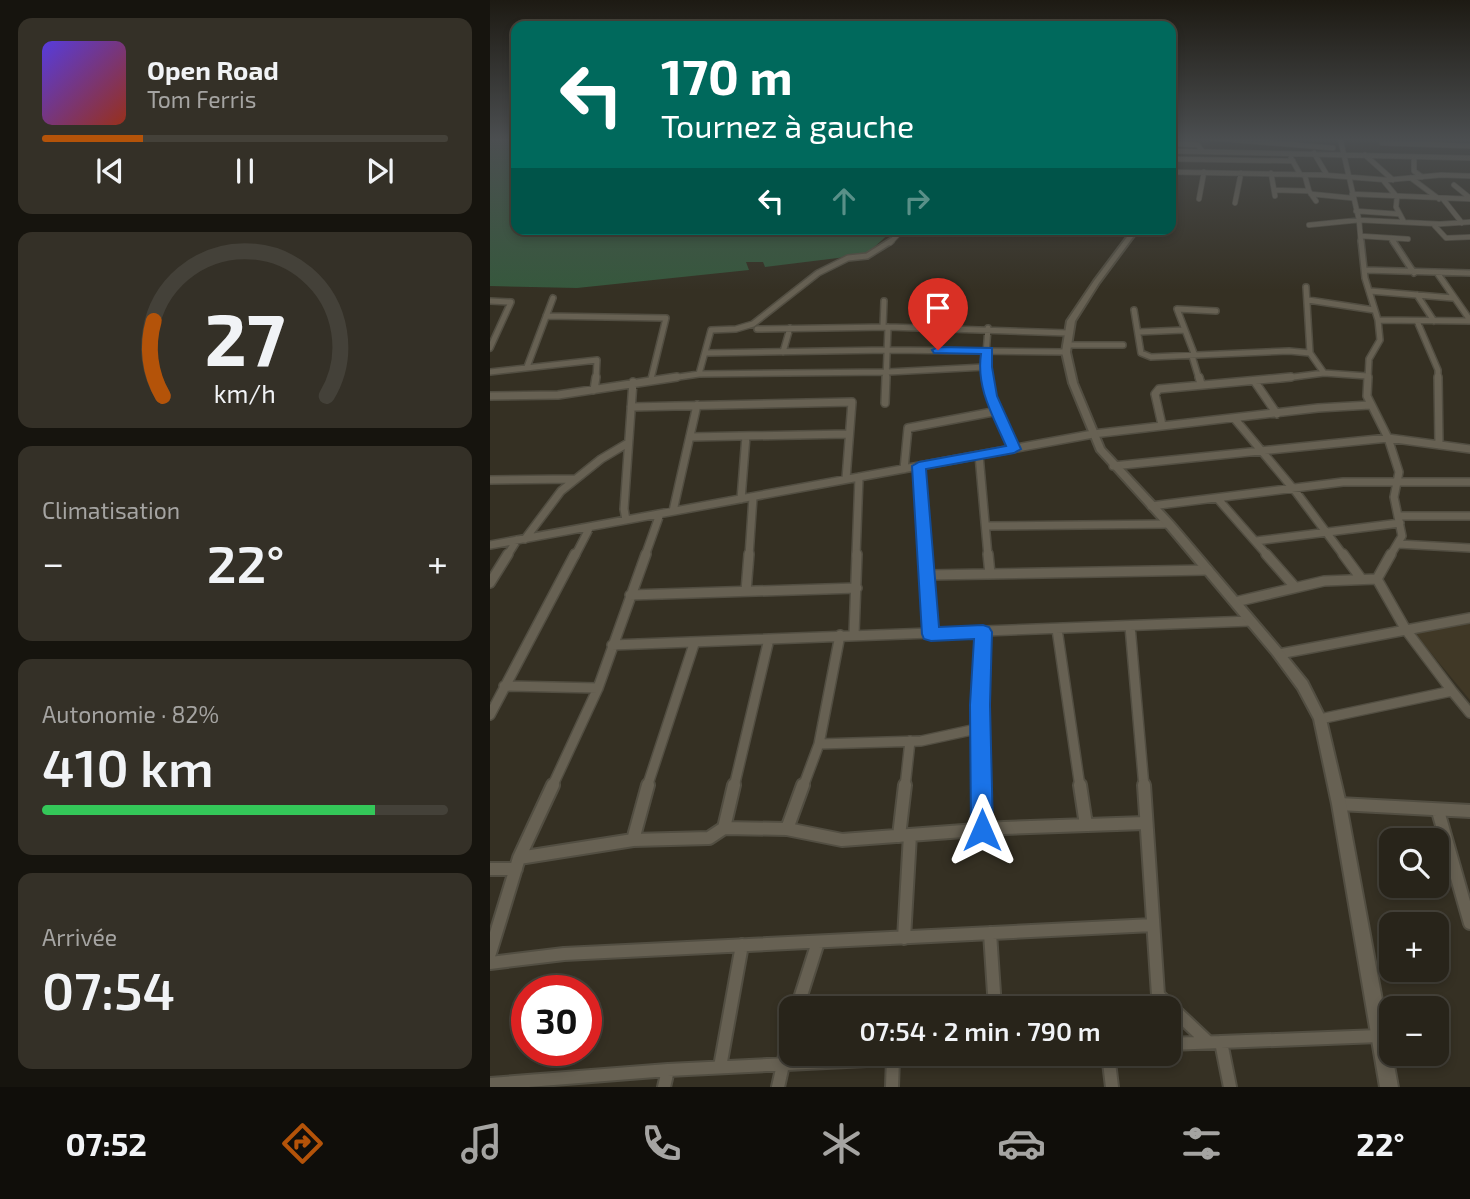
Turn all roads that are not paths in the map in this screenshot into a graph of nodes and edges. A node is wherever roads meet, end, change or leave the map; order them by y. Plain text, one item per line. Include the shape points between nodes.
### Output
1 (1201, 189) edge
2 (1238, 189) edge
3 (1273, 189) edge
4 (1309, 189) edge
5 (1351, 189) edge
6 (1390, 189) edge
7 (1426, 189) edge
8 (1310, 193) junction
9 (1352, 196) junction
10 (1397, 197) junction
11 (1441, 199) junction
12 (1470, 199) edge
13 (1199, 200) dead end
14 (1316, 201) dead end
15 (1236, 203) dead end
16 (1356, 211) junction
17 (1399, 214) junction
18 (1359, 220) junction
19 (1404, 222) junction
20 (1470, 222) edge
21 (1462, 223) junction
22 (1433, 224) junction
23 (1309, 225) dead end
24 (897, 235) edge
25 (1131, 235) edge
26 (1361, 236) junction
27 (1391, 238) junction
28 (1469, 238) edge
29 (1408, 239) dead end
30 (1365, 270) junction
31 (1414, 273) junction
32 (1470, 273) edge
33 (1438, 274) junction
34 (1306, 287) dead end
35 (1370, 291) junction
36 (1417, 295) junction
37 (553, 298) dead end
38 (1453, 298) junction
39 (1308, 300) junction
40 (490, 301) edge
41 (884, 301) dead end
42 (1134, 310) dead end
43 (1374, 310) junction
44 (1216, 311) dead end
45 (546, 316) junction
46 (1378, 320) junction
47 (1417, 321) junction
48 (1434, 321) junction
49 (1470, 321) edge
50 (886, 327) junction
51 (790, 328) junction
52 (988, 328) junction
53 (757, 329) dead end
54 (1184, 330) junction
55 (1138, 332) junction
56 (1069, 333) junction
57 (1124, 345) dead end
58 (490, 348) edge
59 (1066, 348) junction
60 (888, 350) junction
61 (988, 351) junction
62 (783, 352) junction
63 (705, 353) junction
64 (1310, 354) junction
65 (1193, 356) junction
66 (527, 367) junction
67 (985, 367) junction
68 (490, 372) edge
69 (888, 372) junction
70 (1324, 373) junction
71 (699, 374) junction
72 (1367, 376) junction
73 (651, 379) junction
74 (633, 382) junction
75 (1255, 382) junction
76 (1201, 384) junction
77 (594, 390) junction
78 (490, 396) edge
79 (1367, 396) junction
80 (886, 403) dead end
81 (697, 405) junction
82 (1370, 405) junction
83 (1348, 406) junction
84 (631, 407) junction
85 (998, 411) junction
86 (1277, 414) junction
87 (1234, 418) junction
88 (1161, 425) junction
89 (848, 434) junction
90 (1093, 434) junction
91 (746, 436) junction
92 (690, 437) junction
93 (1388, 438) junction
94 (628, 443) junction
95 (1439, 445) junction
96 (1014, 449) junction
97 (1470, 449) edge
98 (1263, 451) junction
99 (979, 455) junction
100 (919, 466) junction
101 (1113, 466) junction
102 (904, 469) junction
103 (859, 477) junction
104 (575, 479) junction
105 (490, 480) edge
106 (846, 480) junction
107 (1470, 482) edge
108 (1397, 483) junction
109 (1292, 487) junction
110 (753, 496) junction
111 (1217, 498) junction
112 (741, 499) junction
113 (1151, 506) junction
114 (673, 511) junction
115 (660, 514) junction
116 (1470, 516) edge
117 (1400, 519) junction
118 (626, 520) junction
119 (1169, 524) junction
120 (988, 526) junction
121 (590, 527) junction
122 (1325, 533) junction
123 (521, 539) junction
124 (1256, 541) junction
125 (1398, 544) junction
126 (490, 545) edge
127 (1470, 548) edge
128 (1208, 570) junction
129 (990, 573) junction
130 (928, 575) junction
131 (1360, 577) junction
132 (1377, 579) junction
133 (490, 583) edge
134 (1295, 587) junction
135 (857, 588) junction
136 (746, 591) junction
137 (630, 595) junction
138 (1236, 602) junction
139 (1470, 618) edge
140 (1251, 621) junction
141 (1130, 626) junction
142 (1057, 629) junction
143 (1406, 630) junction
144 (983, 632) junction
145 (855, 634) junction
146 (931, 634) junction
147 (840, 635) junction
148 (769, 639) junction
149 (694, 644) junction
150 (612, 645) junction
151 (1279, 654) junction
152 (504, 686) junction
153 (598, 688) junction
154 (1452, 691) junction
155 (1470, 713) edge
156 (490, 715) edge
157 (1320, 719) junction
158 (981, 728) junction
159 (910, 741) junction
160 (819, 744) junction
161 (1339, 804) junction
162 (1438, 811) junction
163 (1470, 811) edge
164 (1145, 823) junction
165 (1086, 825) junction
166 (724, 828) junction
167 (787, 829) junction
168 (982, 830) junction
169 (904, 835) junction
170 (633, 840) junction
171 (517, 863) junction
172 (490, 869) edge
173 (1469, 915) edge
174 (1153, 925) junction
175 (990, 933) junction
176 (904, 938) junction
177 (818, 942) junction
178 (742, 946) junction
179 (490, 953) edge
180 (490, 963) edge
181 (801, 996) edge
182 (994, 996) edge
183 (1158, 996) edge
184 (1181, 1018) edge
185 (1379, 1029) edge
186 (1379, 1035) edge
187 (1214, 1042) junction
188 (1181, 1043) edge
189 (779, 1064) edge
190 (781, 1066) edge
191 (893, 1066) edge
192 (1109, 1066) edge
193 (1385, 1066) edge
194 (720, 1067) junction
195 (668, 1070) junction
196 (550, 1083) edge
197 (490, 1084) edge
198 (664, 1087) edge
199 (778, 1087) edge
200 (892, 1087) edge
201 (1112, 1087) edge
202 (1230, 1087) edge
203 (1389, 1087) edge

1 - 13 street
2 - 15 street
3 - 8 street via 1274,193
4 - 8 street
5 - 9 street
6 - 10 street
7 - 11 street
8 - 9 street
8 - 14 street
9 - 10 street
9 - 16 street
10 - 11 street
10 - 17 street
11 - 12 street
11 - 21 street
16 - 17 street
16 - 18 street
17 - 19 street
18 - 19 street
18 - 23 street
18 - 26 street
19 - 22 street
20 - 21 street
21 - 22 street
22 - 28 street via 1446,237
24 - 63 street via 886,247 818,273 753,324 711,330
25 - 56 street via 1071,321
26 - 27 street
26 - 30 street
27 - 29 street
27 - 31 street
30 - 31 street
30 - 35 street
31 - 33 street
32 - 33 street
33 - 38 street
34 - 39 street
35 - 36 street
35 - 43 street
36 - 38 street
36 - 48 street
37 - 45 street
38 - 49 street
39 - 43 street
39 - 64 street
40 - 58 street via 511,302
41 - 50 street
42 - 55 street
43 - 46 street
44 - 54 street via 1177,309
45 - 66 street
45 - 73 street via 666,318
46 - 47 street
46 - 72 street via 1380,340 1369,359
47 - 48 street
47 - 95 street via 1438,370
48 - 49 street
50 - 51 street
50 - 52 street
50 - 60 street
51 - 53 street
51 - 62 street
52 - 56 street
52 - 61 street
54 - 55 street
54 - 65 street
55 - 65 street via 1141,353 1146,356
56 - 59 street
57 - 59 street
59 - 61 street
59 - 90 street via 1073,383
60 - 61 street
60 - 62 street
60 - 69 street
61 - 67 street
62 - 63 street
63 - 71 street
64 - 65 street
64 - 70 street
65 - 76 street
66 - 68 street
66 - 77 street via 597,360
67 - 69 street
67 - 85 street
69 - 71 street
69 - 80 street
70 - 72 street
70 - 75 street
71 - 73 street
72 - 79 street
73 - 74 street
74 - 77 street
74 - 84 street
75 - 76 street
75 - 86 street
76 - 88 street via 1156,391
77 - 78 street
79 - 82 street
79 - 83 street
81 - 84 street
81 - 89 street via 847,401 853,404
81 - 92 street
82 - 83 street
82 - 93 street
83 - 86 street
84 - 94 street
85 - 96 street
85 - 102 street via 908,428
86 - 87 street
87 - 88 street
87 - 98 street
88 - 90 street
89 - 91 street
89 - 106 street
90 - 96 street
90 - 101 street
91 - 92 street
91 - 112 street
92 - 114 street
93 - 95 street
93 - 98 street
93 - 108 street via 1399,472
94 - 104 street
94 - 118 street
95 - 97 street
96 - 99 street
98 - 101 street
98 - 109 street
99 - 100 street
99 - 120 street
100 - 102 street
100 - 130 street
101 - 113 street
102 - 103 street
103 - 106 street
103 - 135 street
104 - 105 street
104 - 123 street
106 - 110 street
107 - 108 street
108 - 109 street
108 - 117 street via 1394,497
109 - 111 street
109 - 122 street
110 - 112 street
110 - 136 street
111 - 113 street
111 - 124 street
112 - 114 street
113 - 119 street
114 - 115 street
115 - 118 street
115 - 137 street
116 - 117 street
117 - 122 street
117 - 125 street
118 - 121 street
119 - 120 street
119 - 128 street
120 - 129 street
121 - 123 street
121 - 152 street
122 - 124 street
122 - 131 street
123 - 126 street
123 - 133 street
124 - 134 street
125 - 127 street
125 - 132 street
128 - 129 street
128 - 138 street
129 - 130 street
130 - 146 street
131 - 132 street
131 - 134 street
132 - 143 street
134 - 138 street
135 - 136 street
135 - 145 street
136 - 137 street
137 - 150 street
138 - 140 street
139 - 143 street
140 - 141 street
140 - 151 street
141 - 142 street
141 - 164 street
142 - 144 street
142 - 165 street
143 - 151 street
143 - 154 street
144 - 146 street
144 - 158 street
145 - 146 street
145 - 147 street
147 - 148 street
147 - 160 street
148 - 149 street
148 - 166 street
149 - 150 street
149 - 170 street via 657,751
150 - 153 street
151 - 157 street via 1303,685
152 - 153 street
152 - 156 street
153 - 171 street
154 - 155 street
154 - 157 street
157 - 161 street
158 - 159 street via 956,737
158 - 168 street
159 - 160 street
159 - 169 street
160 - 167 street
161 - 162 street
161 - 185 street
162 - 163 street
162 - 173 street
164 - 165 street
164 - 174 street
165 - 168 street
166 - 167 street
166 - 170 street via 709,838
167 - 169 street via 842,841
168 - 169 street
169 - 176 street
170 - 171 street
171 - 172 street
171 - 179 street
174 - 175 street
174 - 183 street
175 - 176 street
175 - 182 street
176 - 177 street
177 - 178 street
177 - 181 street
178 - 180 street via 564,954
178 - 194 street
184 - 187 street
186 - 187 street
187 - 188 street
187 - 202 street
189 - 194 street
190 - 199 street
191 - 200 street
192 - 201 street
193 - 203 street
194 - 195 street
195 - 196 street
195 - 198 street
196 - 197 street

